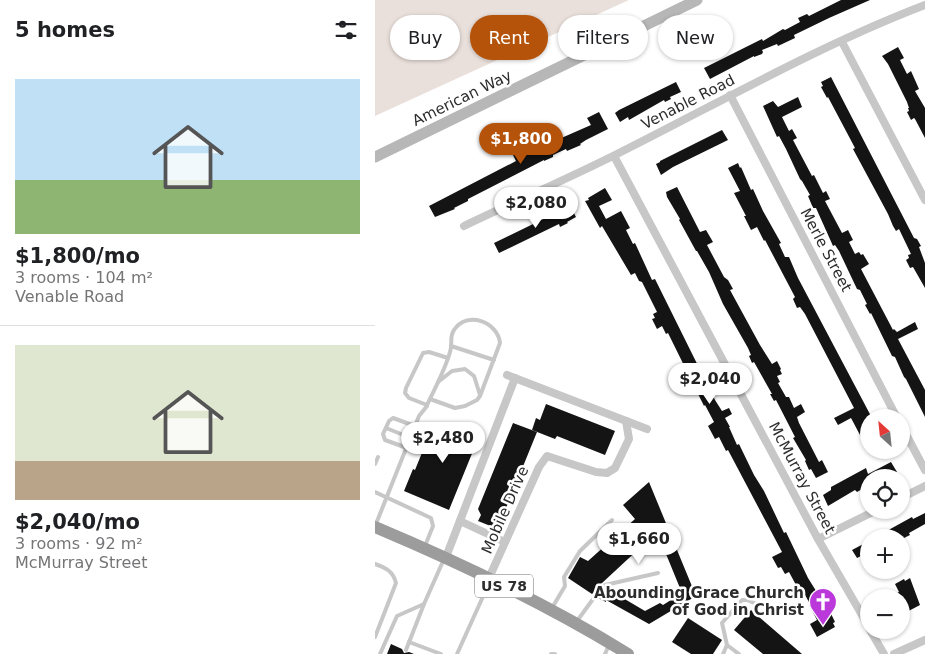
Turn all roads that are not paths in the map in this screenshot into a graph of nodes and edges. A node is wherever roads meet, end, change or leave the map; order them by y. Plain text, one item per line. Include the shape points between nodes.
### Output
1 (697, 0) edge
2 (925, 5) edge
3 (842, 42) junction
4 (730, 96) junction
5 (614, 156) junction
6 (375, 157) edge
7 (925, 200) edge
8 (464, 226) dead end
9 (451, 346) junction
10 (448, 358) junction
11 (494, 360) junction
12 (507, 375) dead end
13 (515, 378) junction
14 (437, 384) junction
15 (480, 396) junction
16 (430, 399) junction
17 (427, 405) junction
18 (892, 409) edge
19 (626, 421) junction
20 (415, 426) junction
21 (386, 428) junction
22 (647, 429) dead end
23 (411, 438) junction
24 (910, 442) edge
25 (407, 448) junction
26 (378, 457) dead end
27 (375, 464) edge
28 (925, 470) edge
29 (925, 486) edge
30 (375, 492) edge
31 (910, 494) edge
32 (387, 497) junction
33 (860, 518) edge
34 (611, 520) dead end
35 (460, 521) junction
36 (375, 527) edge
37 (818, 539) junction
38 (505, 542) junction
39 (424, 548) junction
40 (445, 557) junction
41 (375, 564) edge
42 (657, 573) dead end
43 (490, 578) junction
44 (605, 585) dead end
45 (596, 595) dead end
46 (425, 604) junction
47 (759, 605) dead end
48 (551, 610) junction
49 (860, 613) edge
50 (576, 622) junction
51 (375, 637) edge
52 (875, 639) edge
53 (925, 640) edge
54 (409, 642) junction
55 (727, 645) junction
56 (608, 649) edge
57 (406, 650) dead end
58 (380, 654) edge
59 (441, 654) edge
60 (457, 654) edge
61 (628, 654) edge
62 (723, 654) edge
63 (739, 654) edge
64 (884, 654) edge
65 (894, 654) edge

1 - 6 main road, American Way
2 - 3 street, Venable Road
3 - 4 street, Venable Road
3 - 7 street
4 - 5 street, Venable Road
4 - 18 street, Merle Street
5 - 8 street, Venable Road
5 - 37 street, McMurray Street
9 - 10 lane
9 - 11 lane
9 - 11 lane via 453,331 461,323 483,322 492,327 500,338
10 - 14 lane
10 - 17 lane via 423,353 406,388 409,398
11 - 15 lane
12 - 13 street
13 - 19 street
13 - 35 street
14 - 15 lane via 452,371 465,369 476,380
14 - 16 lane
15 - 16 lane via 457,408
16 - 17 lane
17 - 20 lane
19 - 22 street
19 - 38 street, Mobile Drive via 629,438 615,468 607,472 596,472 547,456
20 - 21 lane via 393,418
20 - 23 lane
21 - 23 lane
21 - 25 lane via 384,439
23 - 25 lane
24 - 28 street
25 - 32 lane
26 - 27 lane
29 - 31 street
30 - 32 lane
32 - 36 lane
32 - 39 lane via 431,518 433,526
33 - 37 street
34 - 48 lane via 579,551
35 - 38 street
35 - 40 street
36 - 39 highway, US 78
37 - 49 street, McMurray Street
38 - 43 street, Mobile Drive
39 - 40 highway, US 78
40 - 43 highway, US 78
40 - 46 lane
41 - 51 lane via 388,569 396,583
42 - 44 lane
43 - 48 highway, US 78
43 - 60 lane
45 - 50 lane
46 - 54 lane
46 - 58 lane via 397,616
47 - 55 lane via 742,600 723,620
48 - 50 highway, US 78
50 - 56 highway, US 78
52 - 64 street, McMurray Street
53 - 65 street
54 - 57 lane
54 - 59 lane
55 - 62 lane
55 - 63 lane
56 - 61 highway, US 78

